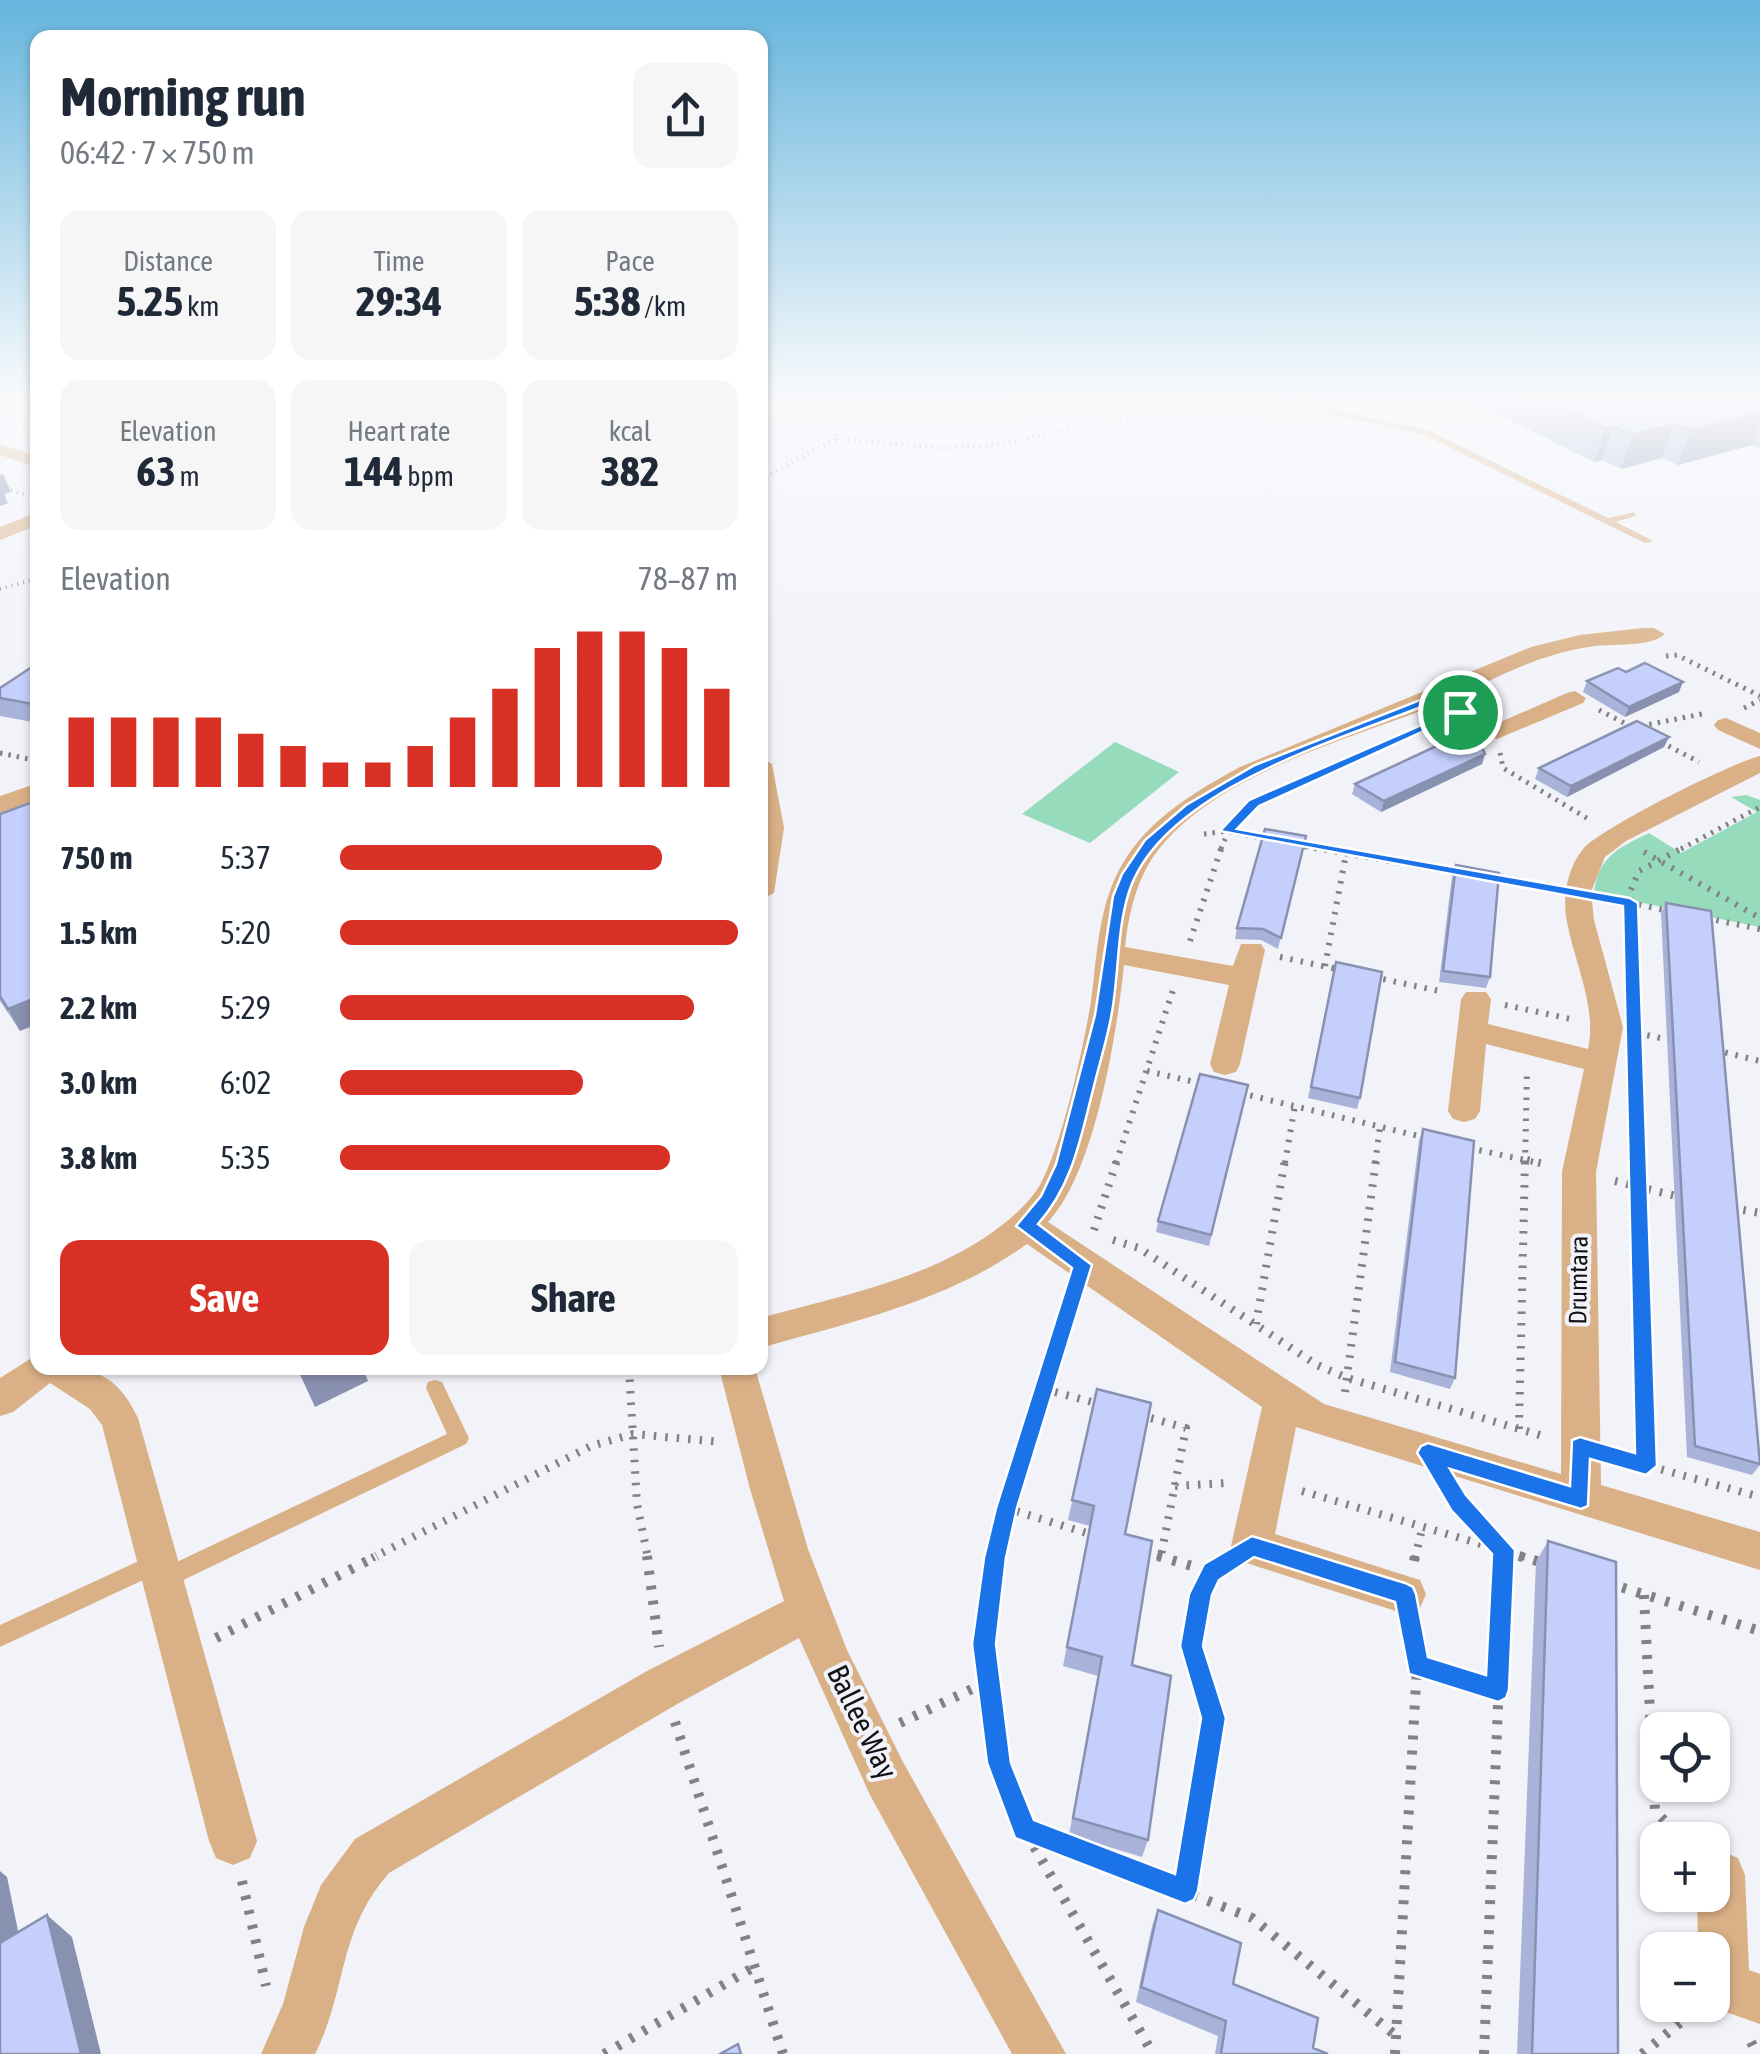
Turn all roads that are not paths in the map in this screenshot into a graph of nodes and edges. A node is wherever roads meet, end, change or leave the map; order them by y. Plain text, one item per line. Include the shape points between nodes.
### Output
1 (1552, 494) edge
2 (1632, 514) dead end
3 (30, 521) edge
4 (1607, 521) junction
5 (0, 534) edge
6 (1648, 541) dead end
7 (1592, 613) dead end
8 (1620, 636) junction
9 (1657, 645) road end
10 (1575, 698) dead end
11 (1430, 699) junction
12 (1726, 725) dead end
13 (1760, 742) edge
14 (1760, 763) edge
15 (30, 793) edge
16 (768, 794) edge
17 (0, 805) edge
18 (768, 851) edge
19 (1112, 954) junction
20 (1476, 998) road end
21 (1474, 1031) junction
22 (1601, 1063) junction
23 (1225, 1064) dead end
24 (1464, 1111) dead end
25 (1026, 1226) junction
26 (768, 1330) edge
27 (33, 1375) edge
28 (69, 1375) edge
29 (740, 1375) edge
30 (436, 1388) dead end
31 (0, 1400) edge
32 (1282, 1400) junction
33 (1581, 1499) junction
34 (1760, 1551) edge
35 (160, 1571) junction
36 (1405, 1594) road end
37 (809, 1610) junction
38 (0, 1636) edge
39 (233, 1841) road end
40 (1722, 1912) edge
41 (1760, 1999) edge
42 (287, 2054) edge
43 (1040, 2054) edge

1 - 4 lane
2 - 4 lane
3 - 5 street
4 - 6 lane
7 - 8 street
8 - 9 street
8 - 11 street via 1535,653
10 - 11 street via 1497,732
11 - 19 street via 1248,773 1162,830 1129,874
12 - 13 street
14 - 22 street, Drumtara via 1594,854 1577,892 1580,920 1626,1024
15 - 17 street
16 - 18 street
19 - 23 street via 1181,967 1248,964
19 - 25 street via 1065,1164 1048,1201
20 - 21 street
21 - 22 street
21 - 24 street
22 - 33 street, Drumtara via 1579,1172
25 - 26 street via 944,1274
25 - 32 street
27 - 31 street
28 - 35 street via 103,1397 118,1418
29 - 37 street, Ballee Way
30 - 35 lane via 459,1438
32 - 33 street via 1340,1428
32 - 36 street via 1252,1546
33 - 34 street
35 - 38 lane
35 - 39 street
37 - 42 street via 646,1696 372,1856 335,1904
37 - 43 street, Ballee Way via 867,1739
40 - 41 street via 1724,1986

